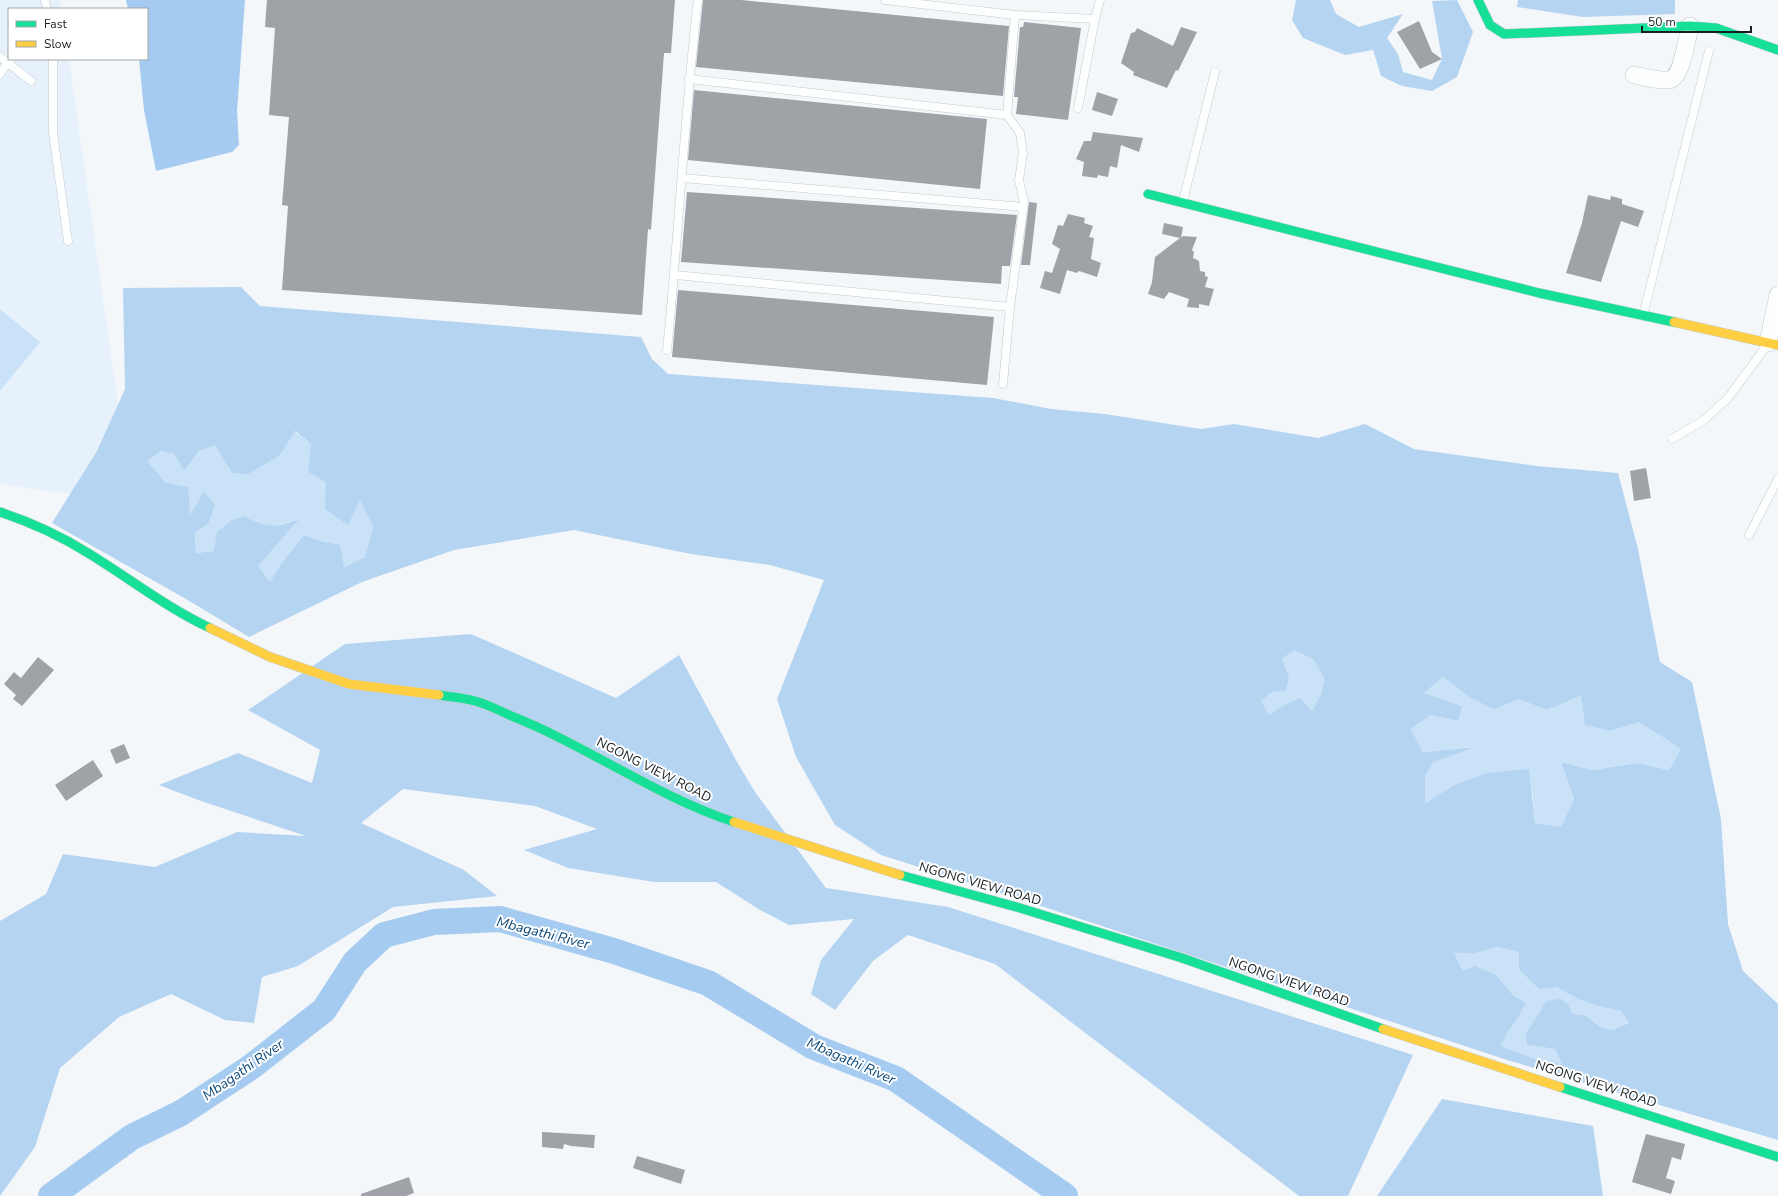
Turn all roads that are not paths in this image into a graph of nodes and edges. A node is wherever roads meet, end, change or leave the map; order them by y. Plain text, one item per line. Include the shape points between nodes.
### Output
1 (698, 0) edge
2 (886, 0) edge
3 (1100, 0) edge
4 (1478, 0) edge
5 (1015, 15) junction
6 (1095, 19) junction
7 (1690, 26) junction
8 (1778, 50) edge
9 (1709, 51) dead end
10 (0, 57) edge
11 (54, 60) edge
12 (9, 61) edge
13 (1215, 72) dead end
14 (0, 74) edge
15 (1634, 74) dead end
16 (689, 79) junction
17 (31, 81) dead end
18 (1078, 108) dead end
19 (1007, 115) junction
20 (682, 178) junction
21 (1148, 194) dead end
22 (1183, 202) junction
23 (1023, 207) junction
24 (68, 241) dead end
25 (675, 275) junction
26 (1778, 295) edge
27 (1010, 307) junction
28 (1643, 316) junction
29 (1773, 344) edge
30 (667, 350) dead end
31 (1003, 384) dead end
32 (1672, 439) dead end
33 (1778, 479) edge
34 (0, 512) edge
35 (1749, 535) dead end
36 (1778, 1157) edge

1 - 16 lane
2 - 5 lane
3 - 6 lane
4 - 7 street via 1495,32 1504,34
5 - 6 lane
5 - 19 lane
6 - 18 lane
7 - 8 street via 1716,28
7 - 15 street via 1675,77 1660,80
9 - 28 lane
10 - 12 lane
11 - 24 lane via 53,133
12 - 14 lane
12 - 17 lane
13 - 22 lane
16 - 19 lane
16 - 20 lane
19 - 23 lane via 1020,133 1023,153 1019,180
20 - 23 lane
20 - 25 lane
21 - 22 street
22 - 28 street via 1320,239
23 - 27 lane
25 - 27 lane
25 - 30 lane
26 - 29 street
27 - 31 lane
28 - 29 street
29 - 32 lane via 1728,398 1704,420
33 - 35 lane
34 - 36 street, NGONG VIEW ROAD via 24,520 87,552 186,617 270,657 349,684 476,701 530,723 649,785 717,816 879,869 1020,908 1182,958 1413,1039

